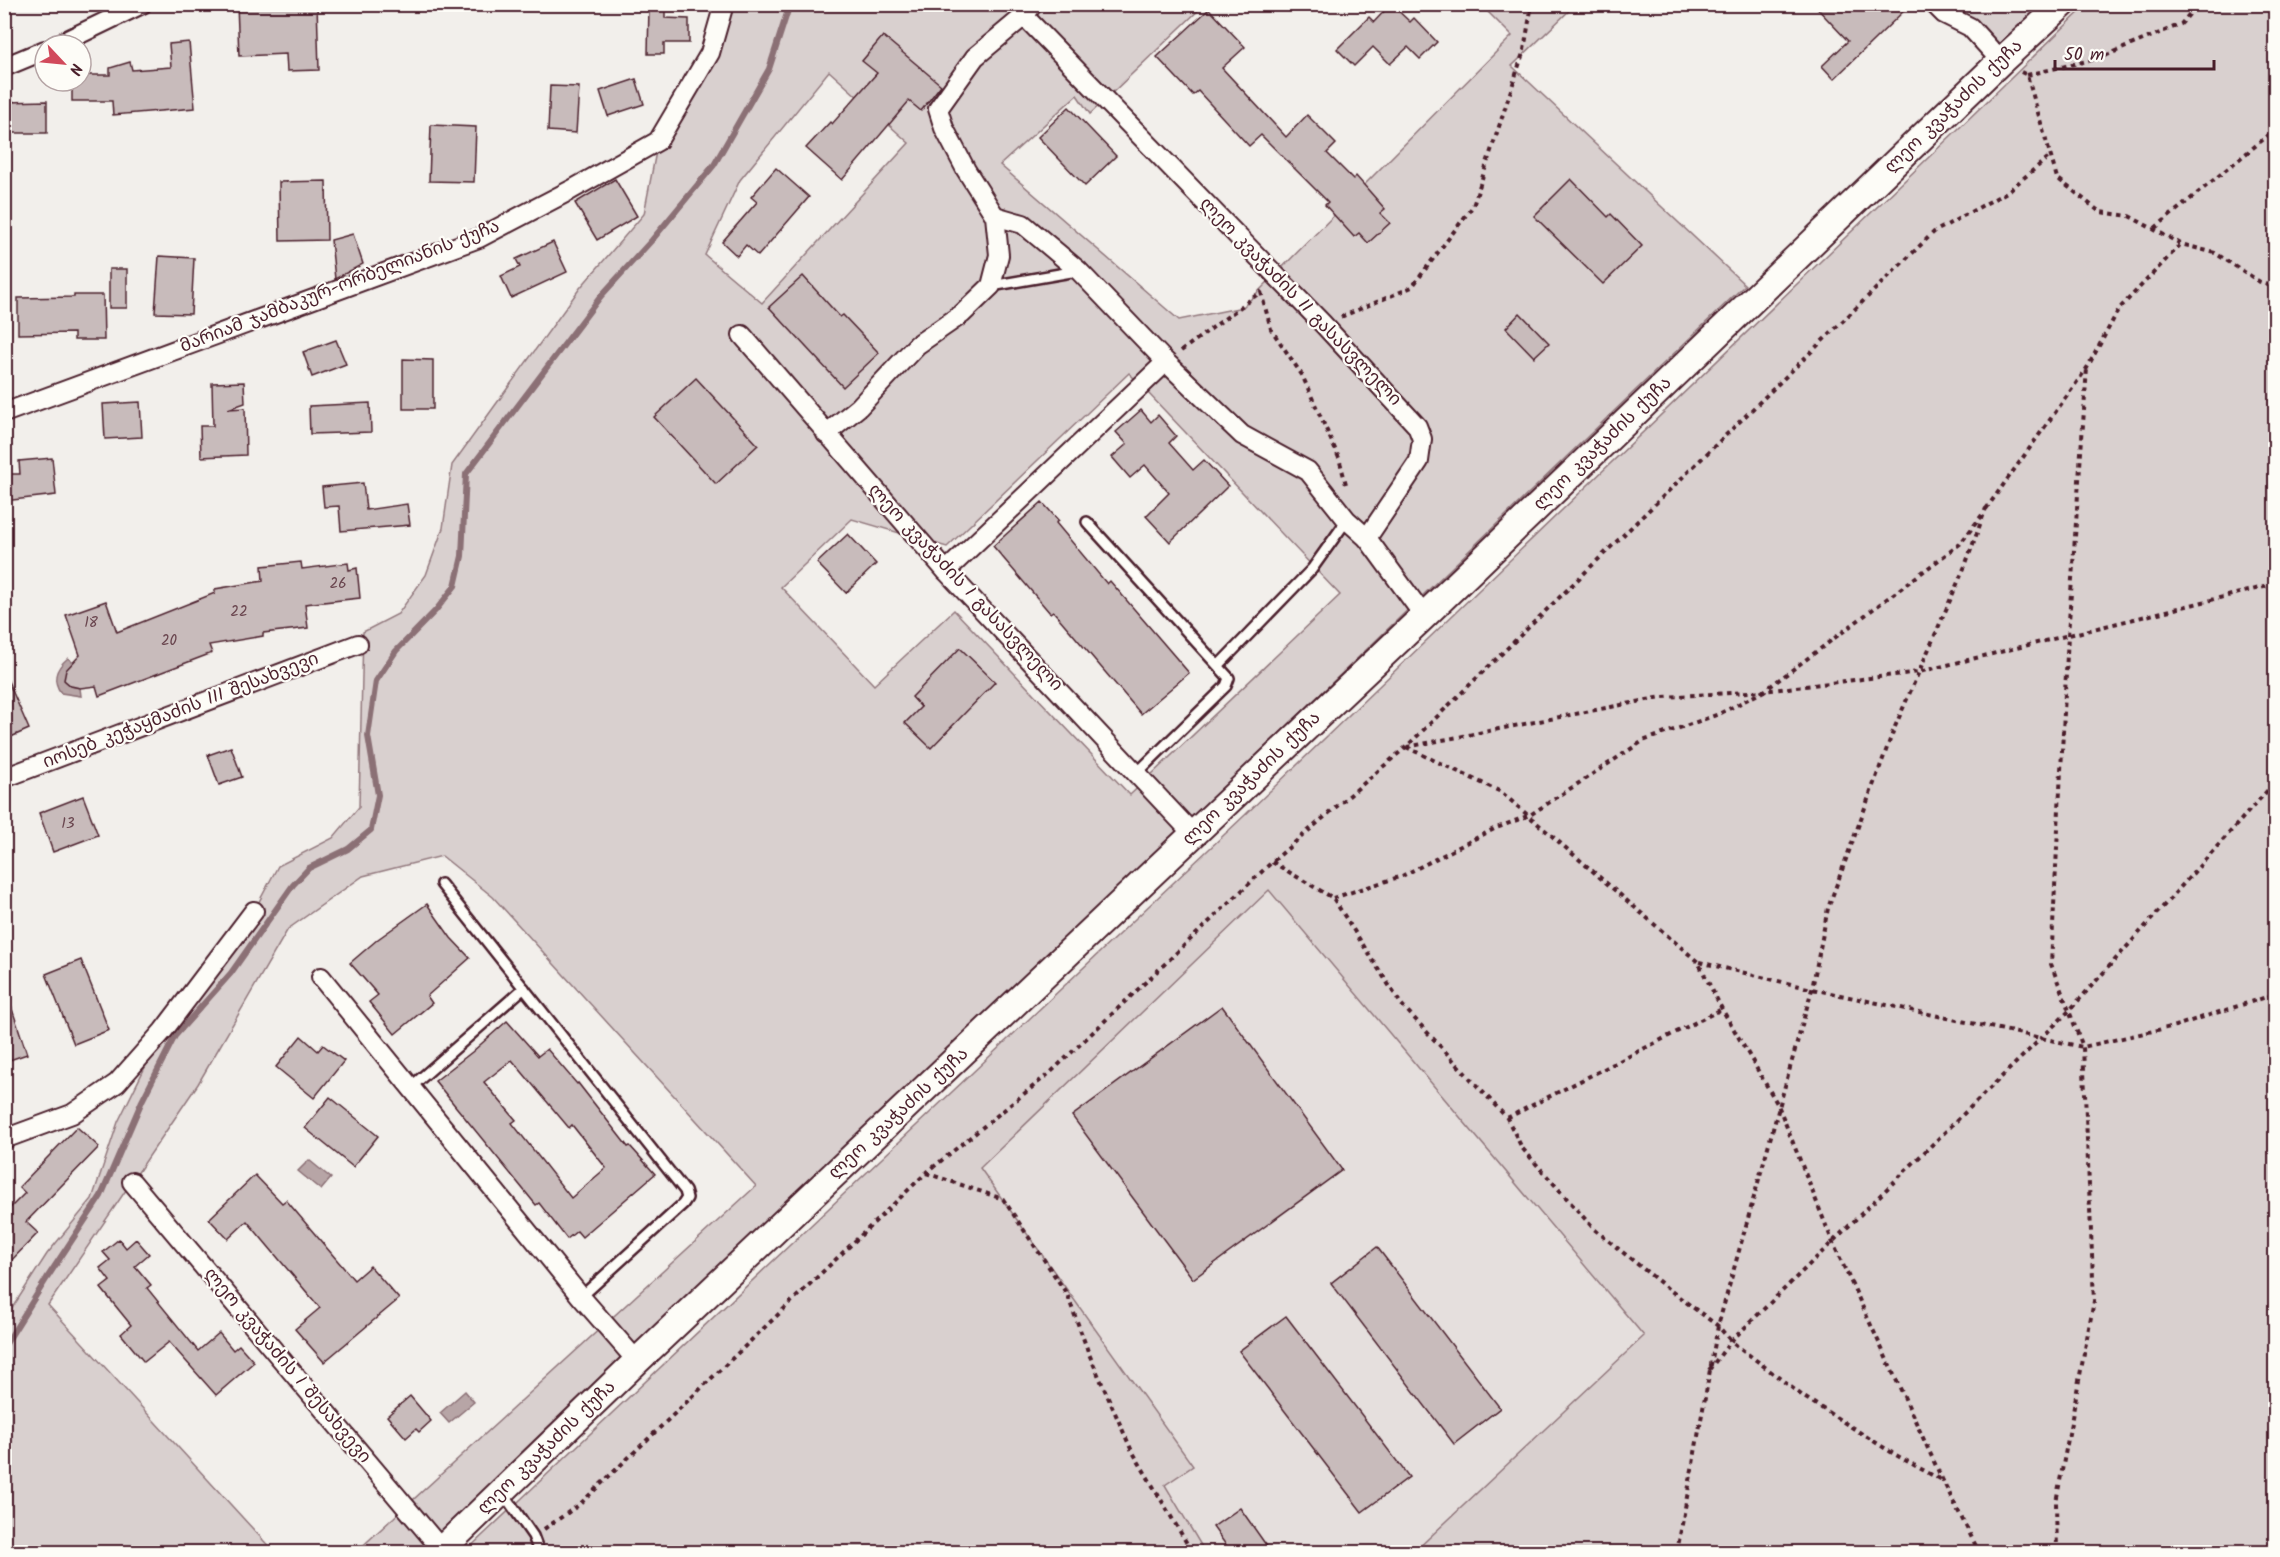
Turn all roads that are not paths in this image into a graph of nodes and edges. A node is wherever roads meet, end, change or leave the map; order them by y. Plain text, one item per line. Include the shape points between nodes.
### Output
1 (142, 4) edge
2 (724, 4) edge
3 (1934, 4) edge
4 (2063, 4) edge
5 (1028, 10) edge
6 (82, 33) edge
7 (33, 55) edge
8 (2001, 61) junction
9 (4, 67) edge
10 (995, 216) junction
11 (1079, 271) junction
12 (991, 286) junction
13 (742, 335) dead end
14 (1166, 362) junction
15 (4, 413) edge
16 (826, 435) junction
17 (1087, 522) dead end
18 (1357, 529) junction
19 (946, 571) junction
20 (1424, 616) junction
21 (358, 644) dead end
22 (1220, 665) junction
23 (1137, 773) junction
24 (4, 778) edge
25 (1194, 835) junction
26 (441, 884) dead end
27 (254, 911) dead end
28 (321, 977) dead end
29 (524, 988) junction
30 (411, 1087) junction
31 (4, 1139) edge
32 (132, 1182) dead end
33 (581, 1297) junction
34 (637, 1361) junction
35 (502, 1492) junction
36 (440, 1551) edge
37 (539, 1552) edge

1 - 6 street
2 - 15 street, მარიამ ჯამბაკურ-ორბელიანის ქუჩა via 710,53 658,141 639,152 479,238
3 - 8 street via 1944,14 1970,27
4 - 8 main road, ლეო კვაჭაძის ქუჩა
5 - 10 street via 975,57 938,109 966,170
5 - 18 street, ლეო კვაჭაძის II გასასვლელი via 1417,426 1422,439 1419,461
7 - 9 street
8 - 20 main road, ლეო კვაჭაძის ქუჩა
10 - 11 street via 1023,224
10 - 12 street via 999,255
11 - 12 lane
11 - 14 street
12 - 16 street via 962,314 917,345 860,408
13 - 16 street, ლეო კვაჭაძის I გასასვლელი
14 - 18 street via 1242,435 1308,471
14 - 19 street
16 - 19 street, ლეო კვაჭაძის I გასასვლელი
17 - 22 lane
18 - 20 street
18 - 22 lane via 1312,569
19 - 23 street, ლეო კვაჭაძის I გასასვლელი
20 - 25 main road, ლეო კვაჭაძის ქუჩა
21 - 24 street, იოსებ კეჭაყმაძის III შესახვევი
22 - 23 lane via 1229,678 1226,686
23 - 25 street, ლეო კვაჭაძის I გასასვლელი
25 - 34 main road, ლეო კვაჭაძის ქუჩა
26 - 29 lane
27 - 31 street via 163,1031 117,1083 72,1114
28 - 30 street
29 - 30 lane
29 - 33 lane via 687,1198
30 - 33 street
32 - 36 street, ლეო კვაჭაძის I შესახვევი
33 - 34 street
34 - 35 main road, ლეო კვაჭაძის ქუჩა
35 - 36 main road, ლეო კვაჭაძის ქუჩა
35 - 37 lane via 533,1536

